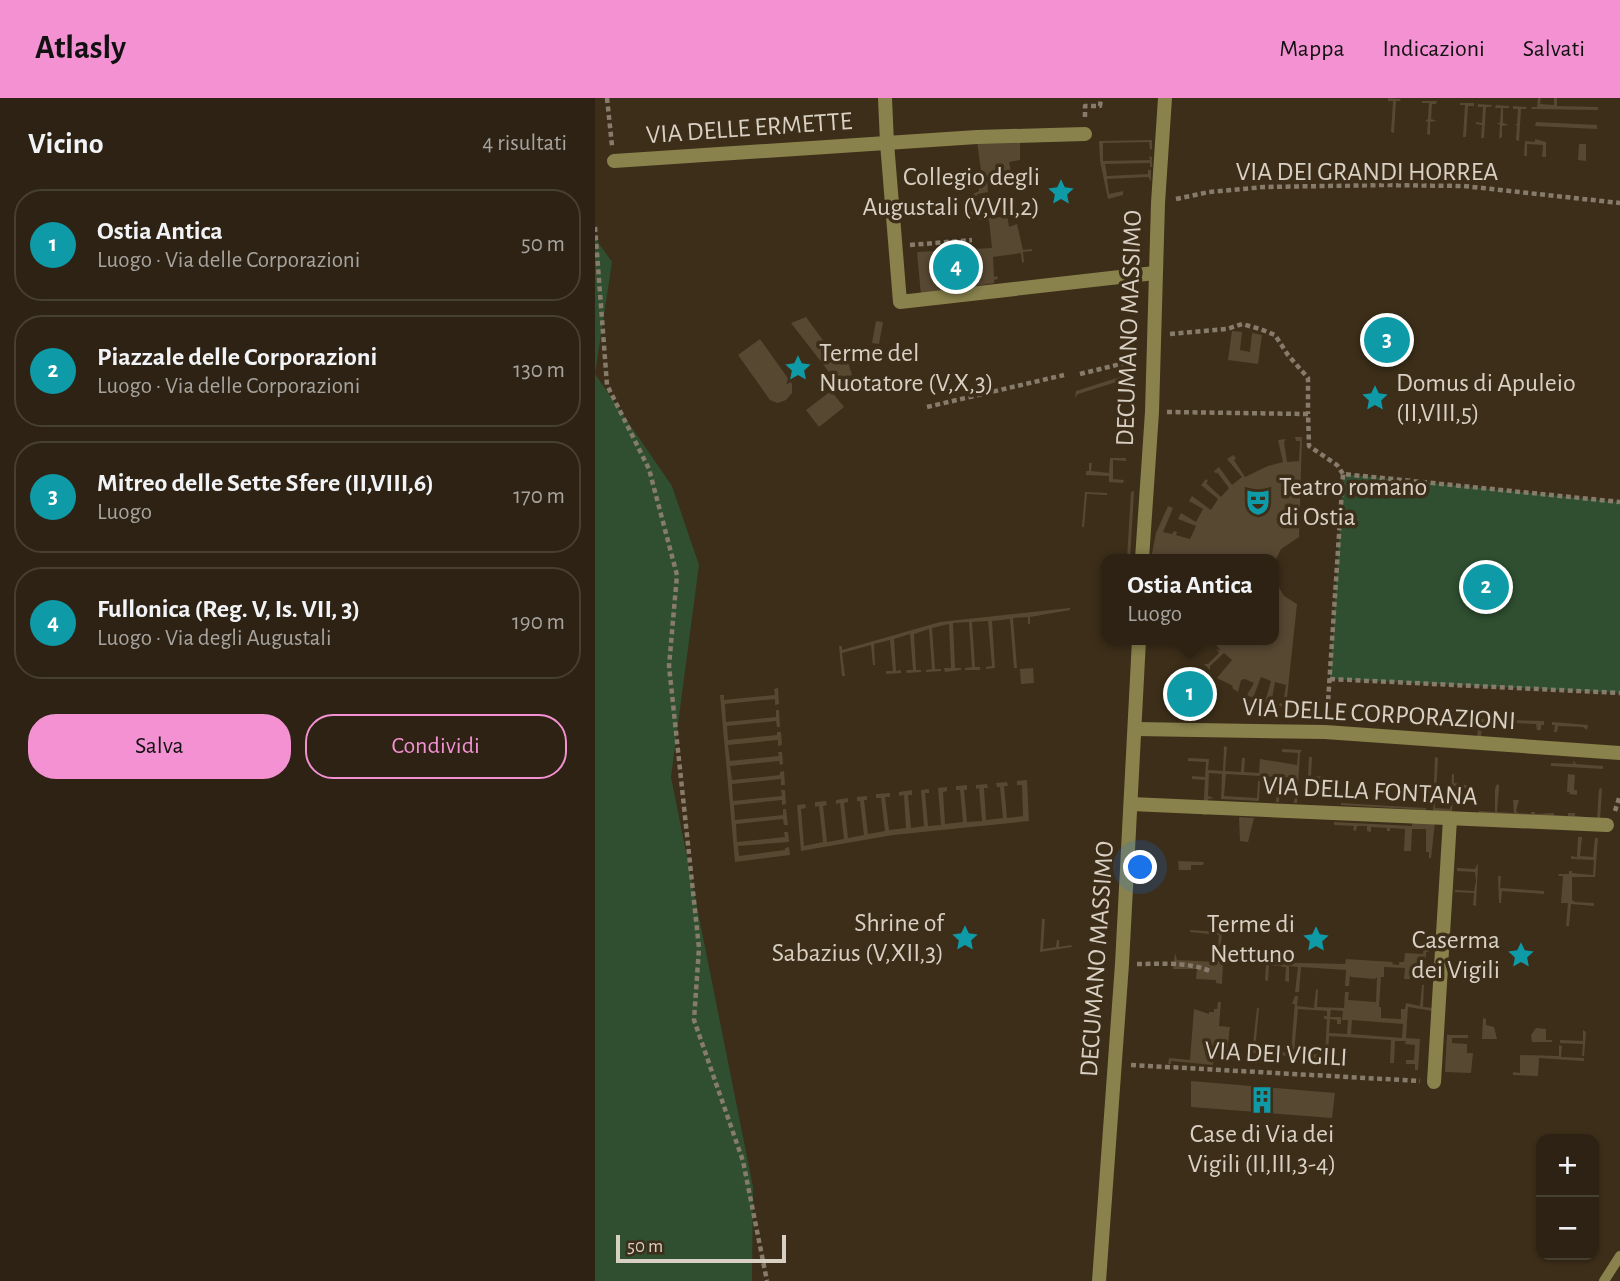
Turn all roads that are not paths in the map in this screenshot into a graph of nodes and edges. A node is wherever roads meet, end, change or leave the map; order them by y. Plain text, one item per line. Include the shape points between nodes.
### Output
1 (885, 98) edge
2 (1165, 98) edge
3 (1085, 134) road end
4 (887, 143) junction
5 (614, 161) road end
6 (1155, 273) junction
7 (1142, 554) edge
8 (1139, 645) edge
9 (1135, 729) junction
10 (1620, 753) edge
11 (1131, 804) junction
12 (1450, 819) junction
13 (1607, 825) dead end
14 (1434, 1082) road end
15 (1620, 1256) edge
16 (1099, 1281) edge
17 (1604, 1281) edge

1 - 4 street
2 - 6 street, DECUMANO MASSIMO
3 - 4 street, VIA DELLE ERMETTE
4 - 5 street, VIA DELLE ERMETTE
4 - 6 street via 900,302
6 - 7 street, DECUMANO MASSIMO
8 - 9 street, DECUMANO MASSIMO
9 - 10 street, VIA DELLE CORPORAZIONI via 1325,732
9 - 11 street, DECUMANO MASSIMO
11 - 12 street, VIA DELLA FONTANA
11 - 16 street, DECUMANO MASSIMO
12 - 13 street, VIA DELLA FONTANA
12 - 14 street
15 - 17 lane

